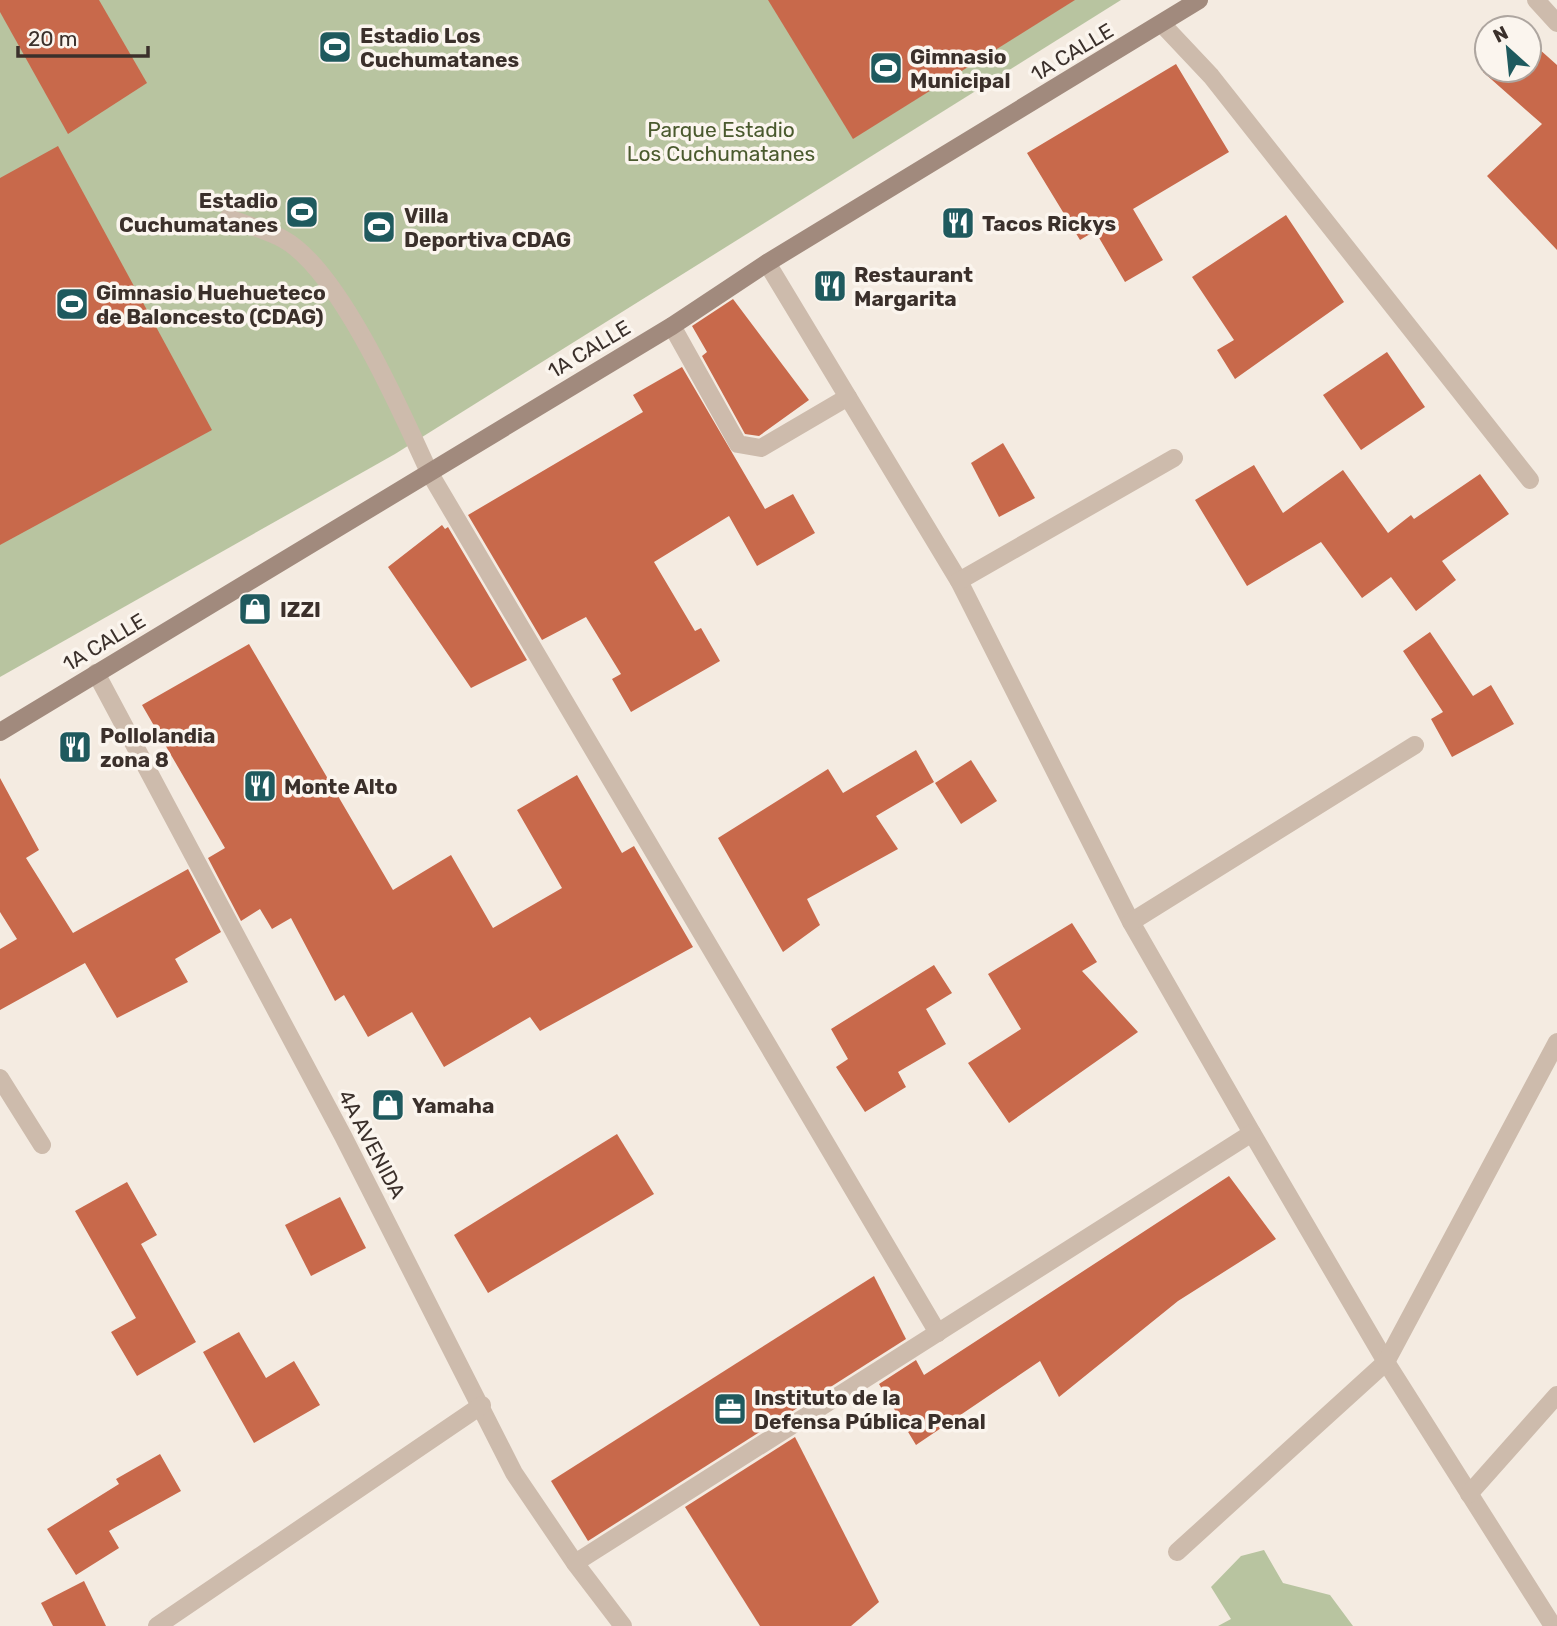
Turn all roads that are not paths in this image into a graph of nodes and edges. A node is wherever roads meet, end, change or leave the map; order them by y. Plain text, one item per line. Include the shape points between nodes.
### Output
1 (1199, 0) edge
2 (1536, 0) edge
3 (1557, 23) edge
4 (1162, 24) junction
5 (228, 218) dead end
6 (767, 263) junction
7 (672, 326) junction
8 (848, 397) junction
9 (1174, 458) dead end
10 (429, 472) junction
11 (1530, 480) dead end
12 (959, 581) junction
13 (96, 673) junction
14 (0, 732) edge
15 (1415, 746) dead end
16 (1131, 922) junction
17 (1557, 1042) edge
18 (0, 1078) edge
19 (1252, 1133) junction
20 (42, 1144) dead end
21 (938, 1333) junction
22 (1386, 1362) junction
23 (1557, 1395) edge
24 (482, 1405) junction
25 (1469, 1494) junction
26 (1177, 1552) dead end
27 (575, 1563) junction
28 (157, 1626) edge
29 (623, 1626) edge
30 (1553, 1626) edge

1 - 4 main road, 1A CALLE
2 - 3 street
4 - 6 main road, 1A CALLE
4 - 11 street via 1211,76
5 - 10 street via 285,239 325,275 391,389
6 - 7 main road, 1A CALLE
6 - 8 street
7 - 8 street via 738,444 761,448
7 - 10 main road, 1A CALLE
8 - 12 street
9 - 12 street
10 - 13 main road, 1A CALLE
10 - 21 street
12 - 16 street
13 - 14 main road, 1A CALLE
13 - 24 street, 4A AVENIDA
15 - 16 street
16 - 19 street
17 - 22 street
18 - 20 street
19 - 21 street
19 - 22 street
21 - 27 street
22 - 25 street
22 - 26 street
23 - 25 street
24 - 27 street, 4A AVENIDA via 514,1473
24 - 28 street
25 - 30 street
27 - 29 street, 4A AVENIDA

